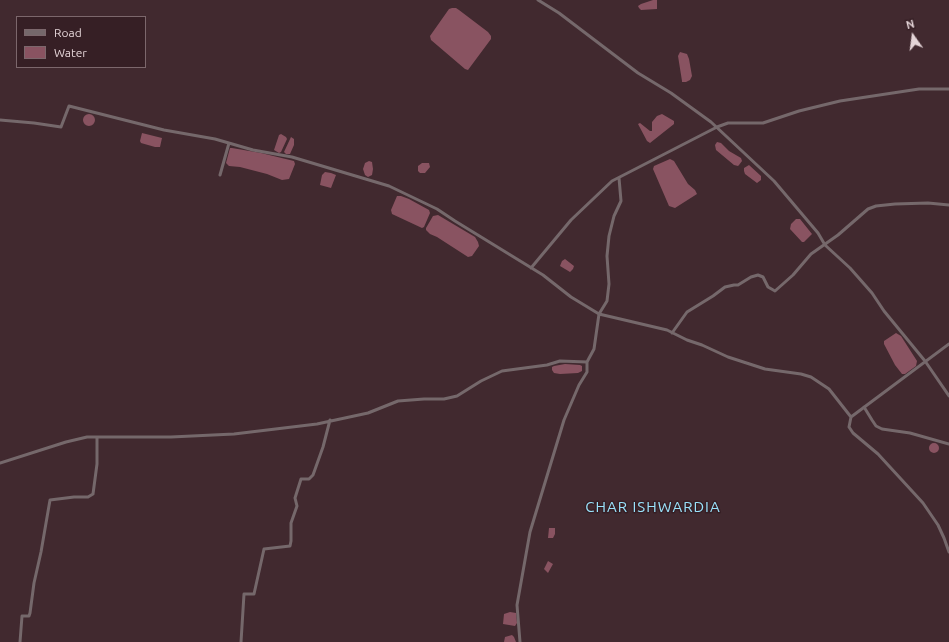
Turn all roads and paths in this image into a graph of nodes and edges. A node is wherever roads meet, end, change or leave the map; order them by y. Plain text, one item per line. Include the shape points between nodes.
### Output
1 (538, 0) edge
2 (949, 90) edge
3 (0, 120) edge
4 (717, 127) junction
5 (229, 143) junction
6 (220, 175) dead end
7 (619, 178) junction
8 (949, 205) edge
9 (825, 245) junction
10 (531, 268) junction
11 (599, 314) junction
12 (672, 333) junction
13 (949, 344) edge
14 (925, 361) junction
15 (587, 362) junction
16 (949, 396) edge
17 (864, 407) junction
18 (851, 417) junction
19 (330, 420) junction
20 (97, 436) junction
21 (949, 444) edge
22 (0, 463) edge
23 (949, 552) edge
24 (20, 642) edge
25 (242, 642) edge
26 (520, 642) edge

1 - 4 street
2 - 4 street via 918,89 840,101 763,123 728,122
3 - 5 street via 61,127 69,106
4 - 7 street
4 - 9 street via 774,181 818,233
5 - 6 street
5 - 10 street via 292,157 389,186 437,209
7 - 10 street via 612,181 571,220
7 - 11 street via 621,201 611,227 607,256 607,301
8 - 9 street via 895,204 871,208
9 - 12 street via 811,254 775,291 758,275 738,285 725,287 687,312
9 - 14 street via 841,258 863,283
10 - 11 street
11 - 12 street
11 - 15 street via 594,349
12 - 18 street via 728,357 765,369 811,377 829,389
13 - 14 street
14 - 16 street
14 - 17 street
15 - 19 street via 560,361 502,371 457,396 398,401 368,413
15 - 26 street via 587,372 564,420 530,532 517,605
17 - 18 street
17 - 21 street via 876,426 882,429 910,433
18 - 23 street via 849,427 853,433 878,454 923,503 938,525
19 - 20 street via 317,424 234,434 171,437
19 - 25 street via 313,475 309,479 301,478 295,498 297,506 290,529 290,546 264,549 254,594 244,594
20 - 22 street via 66,442
20 - 24 street via 97,464 92,494 88,497 50,500 30,613 29,616 22,616

